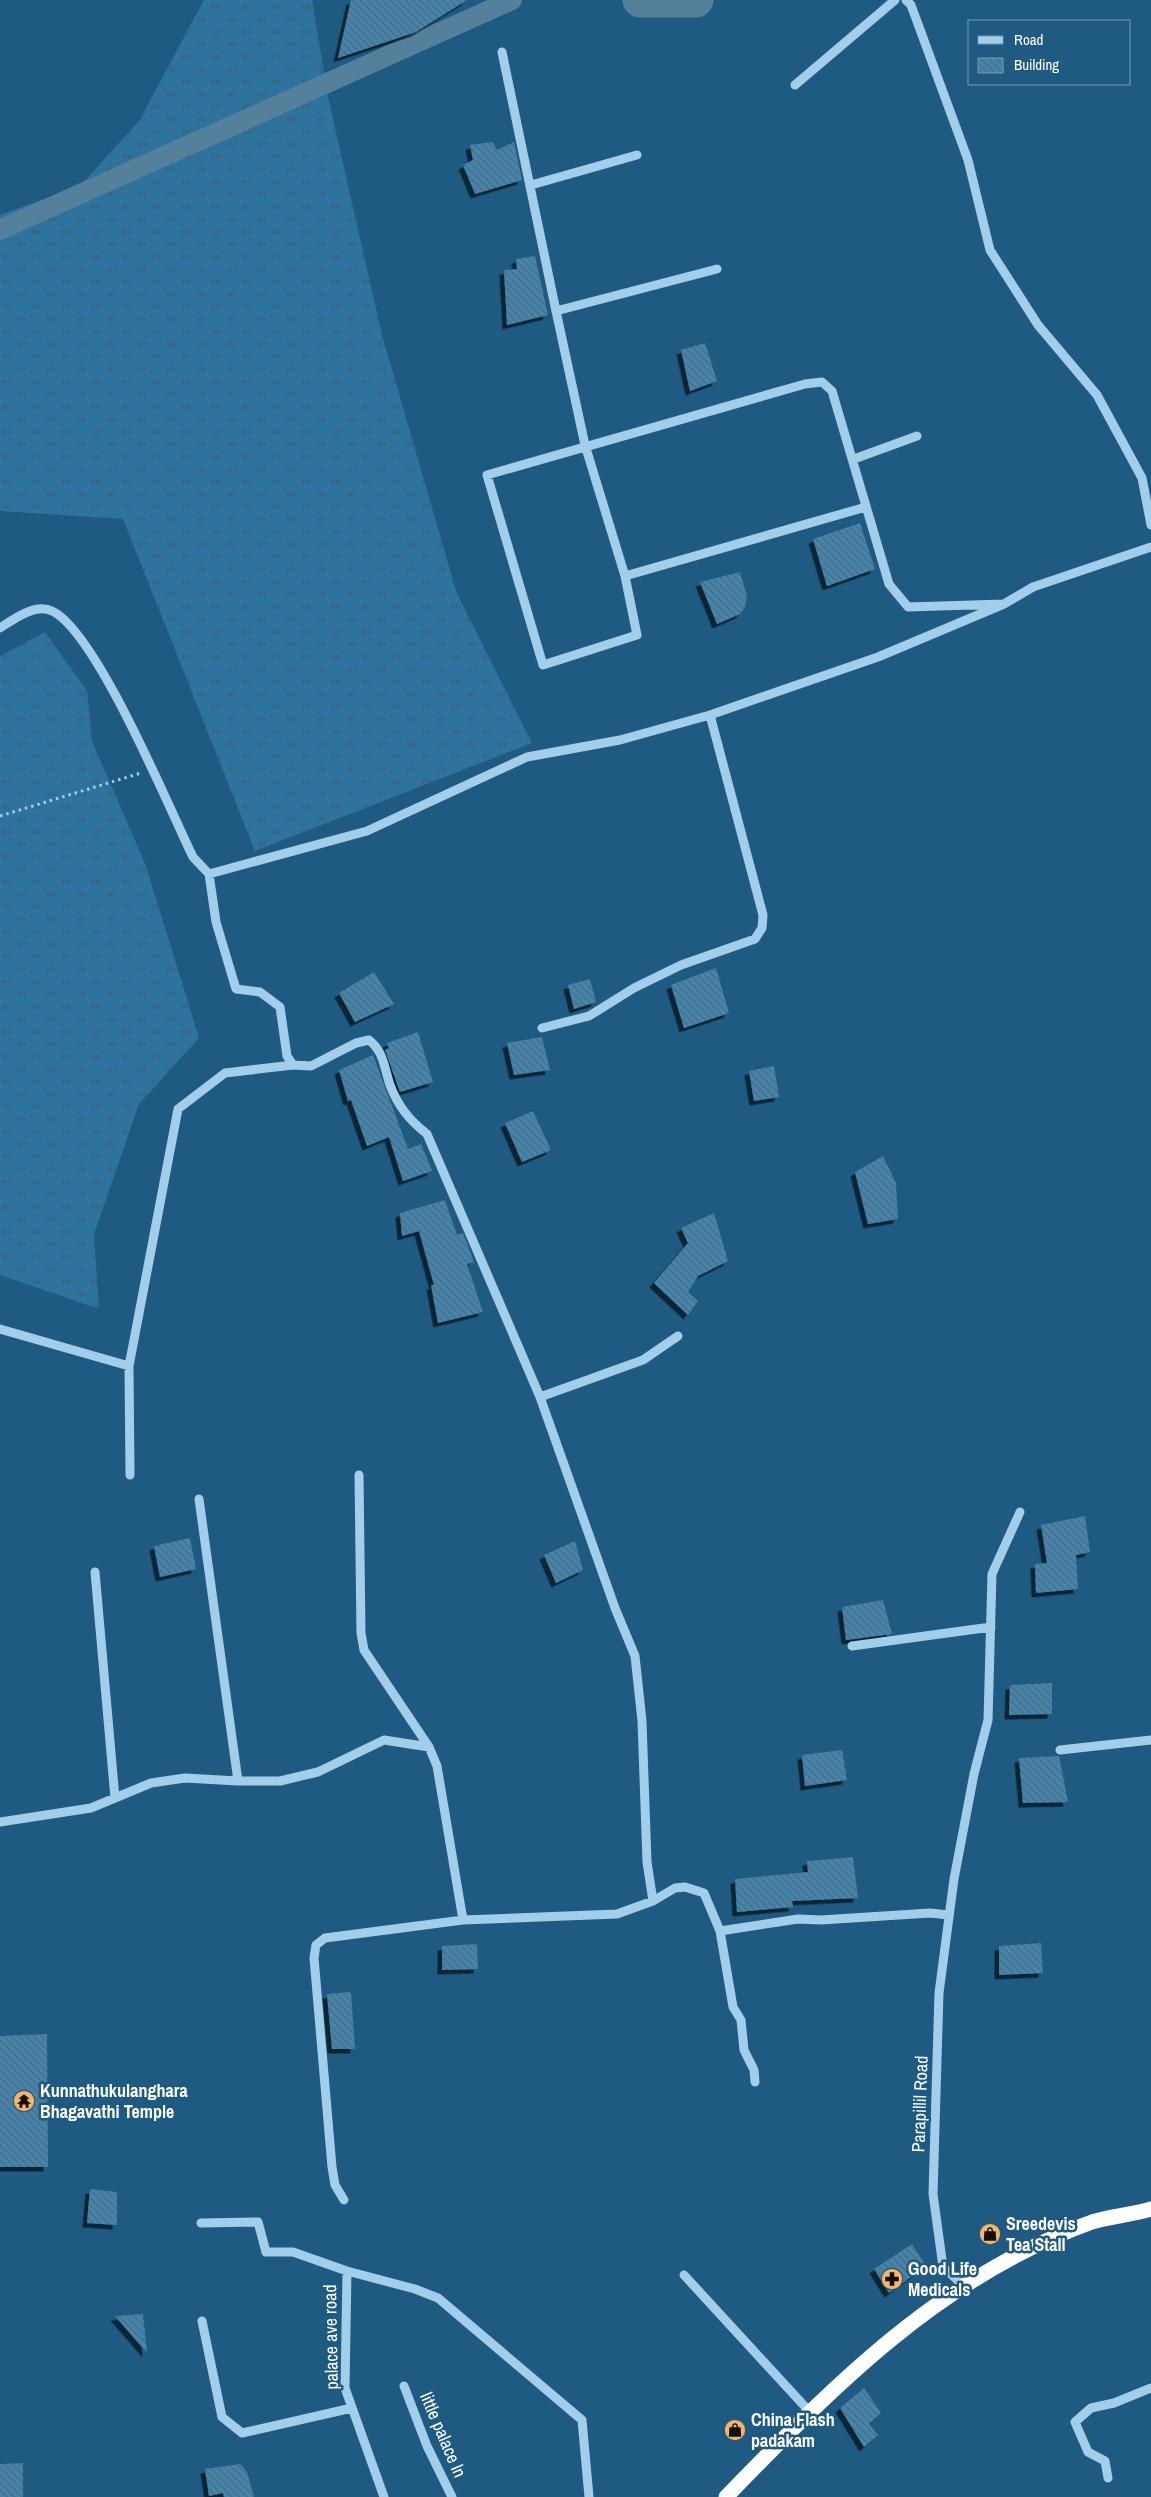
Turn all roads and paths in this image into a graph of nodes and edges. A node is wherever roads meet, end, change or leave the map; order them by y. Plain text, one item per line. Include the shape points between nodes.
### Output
1 (895, 0) edge
2 (906, 0) edge
3 (502, 52) dead end
4 (795, 85) dead end
5 (637, 155) dead end
6 (531, 185) junction
7 (717, 269) dead end
8 (556, 311) junction
9 (917, 436) dead end
10 (586, 445) junction
11 (854, 459) junction
12 (866, 507) junction
13 (1151, 525) edge
14 (1151, 548) edge
15 (624, 576) junction
16 (1004, 604) junction
17 (0, 628) edge
18 (710, 715) junction
19 (152, 770) junction
20 (0, 816) edge
21 (209, 874) junction
22 (542, 1028) dead end
23 (293, 1065) junction
24 (0, 1329) edge
25 (678, 1336) dead end
26 (129, 1366) junction
27 (540, 1397) junction
28 (130, 1475) dead end
29 (359, 1475) dead end
30 (199, 1500) dead end
31 (1020, 1512) dead end
32 (95, 1572) dead end
33 (991, 1627) junction
34 (852, 1646) dead end
35 (1151, 1740) edge
36 (429, 1747) junction
37 (1060, 1750) dead end
38 (238, 1781) junction
39 (115, 1798) junction
40 (0, 1822) edge
41 (653, 1901) junction
42 (949, 1915) junction
43 (463, 1920) junction
44 (720, 1931) junction
45 (755, 2082) dead end
46 (344, 2200) dead end
47 (1151, 2209) edge
48 (200, 2223) dead end
49 (347, 2271) junction
50 (684, 2276) dead end
51 (963, 2286) junction
52 (202, 2321) dead end
53 (404, 2386) dead end
54 (1151, 2388) edge
55 (352, 2408) junction
56 (810, 2411) junction
57 (1108, 2478) dead end
58 (384, 2497) edge
59 (452, 2497) edge
60 (589, 2497) edge
61 (726, 2497) edge

1 - 4 street
2 - 13 street via 912,5 968,160 990,250 1038,325 1097,395 1142,478
3 - 6 street
5 - 6 street
6 - 8 street
7 - 8 street
8 - 10 street
9 - 11 street
10 - 11 street via 822,382 832,391
10 - 15 street
10 - 15 street via 487,475 542,665 637,635
11 - 12 street
12 - 15 street
12 - 16 street via 889,584 908,607
14 - 16 street via 1033,587
16 - 18 street via 878,657
17 - 19 street via 39,608 52,610 65,619 105,673
18 - 21 street via 620,740 527,757 367,831
18 - 22 street via 763,914 762,928 755,939 681,965 634,988 589,1016
19 - 20 path
19 - 21 street via 193,857
21 - 23 street via 216,922 236,989 260,992 280,1007 287,1056
23 - 26 street via 225,1073 178,1109
23 - 27 street via 311,1066 356,1043 369,1040 379,1048 391,1086 406,1116 427,1134
24 - 26 street
25 - 27 street via 643,1360
26 - 28 street
27 - 41 street via 635,1656 642,1721 647,1862
29 - 36 street via 361,1633 364,1650
30 - 38 street
31 - 33 street, Parapillil Road via 992,1574
32 - 39 street
33 - 34 street
33 - 42 street, Parapillil Road via 988,1720 974,1774
35 - 37 street
36 - 38 street via 384,1740 318,1772 280,1781
36 - 43 street via 437,1766
38 - 39 street via 185,1778 151,1783
39 - 40 street via 91,1808
41 - 43 street via 617,1914
41 - 44 street via 675,1888 684,1887 704,1893
42 - 44 street via 921,1913 798,1919
42 - 51 street, Parapillil Road via 939,1993 933,2194 943,2267
43 - 46 street via 324,1938 316,1945 314,1958 332,2167 335,2185
44 - 45 street via 733,2006 741,2020 744,2050 754,2070
47 - 51 highway via 1094,2222 1034,2246
48 - 49 street via 258,2222 266,2252 292,2252
49 - 55 street, palace ave road via 345,2388
49 - 60 street, palace ave road via 438,2298 582,2420
50 - 56 street
51 - 56 highway via 853,2370
52 - 55 street via 222,2417 242,2432
53 - 59 street, little palace ln via 427,2446
54 - 57 street via 1114,2403 1091,2408 1075,2422 1088,2452 1105,2461
55 - 58 street, palace ave road
56 - 61 highway

